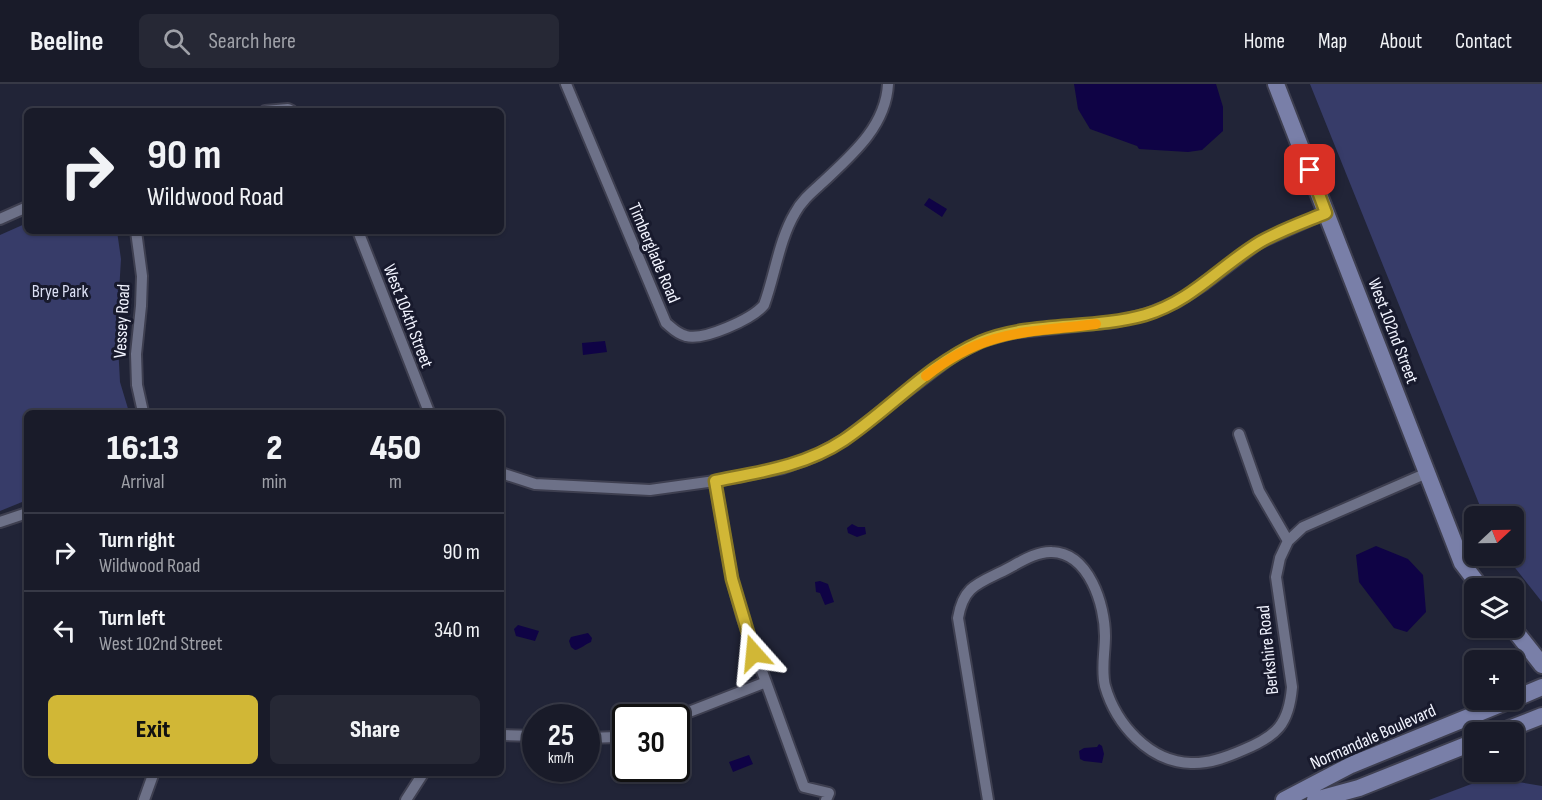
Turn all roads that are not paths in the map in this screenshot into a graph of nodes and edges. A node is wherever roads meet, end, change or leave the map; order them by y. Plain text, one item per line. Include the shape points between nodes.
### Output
1 (566, 84) edge
2 (888, 84) edge
3 (1276, 84) edge
4 (24, 208) edge
5 (1326, 213) junction
6 (0, 219) edge
7 (136, 234) edge
8 (359, 234) edge
9 (143, 410) edge
10 (428, 410) edge
11 (1239, 434) dead end
12 (1427, 473) junction
13 (504, 474) edge
14 (715, 481) junction
15 (24, 514) edge
16 (0, 522) edge
17 (1288, 541) junction
18 (1473, 578) edge
19 (1521, 638) edge
20 (1542, 665) edge
21 (766, 682) junction
22 (1542, 687) edge
23 (1524, 694) edge
24 (1486, 710) edge
25 (690, 712) edge
26 (1542, 716) edge
27 (1524, 723) edge
28 (504, 735) edge
29 (522, 736) edge
30 (1464, 746) edge
31 (153, 776) edge
32 (421, 776) edge
33 (827, 797) edge
34 (144, 800) edge
35 (406, 800) edge
36 (988, 800) edge
37 (1284, 800) edge
38 (1316, 800) edge

1 - 2 street, Timberglade Road via 666,323 676,332 700,336 757,314 764,305 795,212 874,127 883,111
3 - 5 street, West 102nd Street
4 - 6 street
5 - 12 street, West 102nd Street
5 - 14 street via 1259,243 1177,302 1115,322 1022,332 982,341 954,355 869,423 813,457 783,468
7 - 9 street, Vessey Road via 141,276 137,385
8 - 10 street, West 104th Street
11 - 17 street via 1259,491
12 - 17 street via 1303,527
12 - 18 street, West 102nd Street via 1462,563
13 - 14 street via 534,484 650,490
14 - 21 street via 732,579
15 - 16 street
17 - 36 street, Berkshire Road via 1276,577 1292,687 1290,705 1284,722 1273,735 1212,761 1190,764 1149,750 1120,718 1105,685 1102,612 1095,590 1076,560 1064,554 1038,554 974,585 960,605 958,618
19 - 20 street
21 - 25 street
21 - 33 street via 804,787
22 - 23 street, Normandale Boulevard
24 - 37 street, Normandale Boulevard via 1351,765
26 - 27 street
28 - 29 street
30 - 38 street, Normandale Boulevard via 1359,788
31 - 34 street
32 - 35 street

